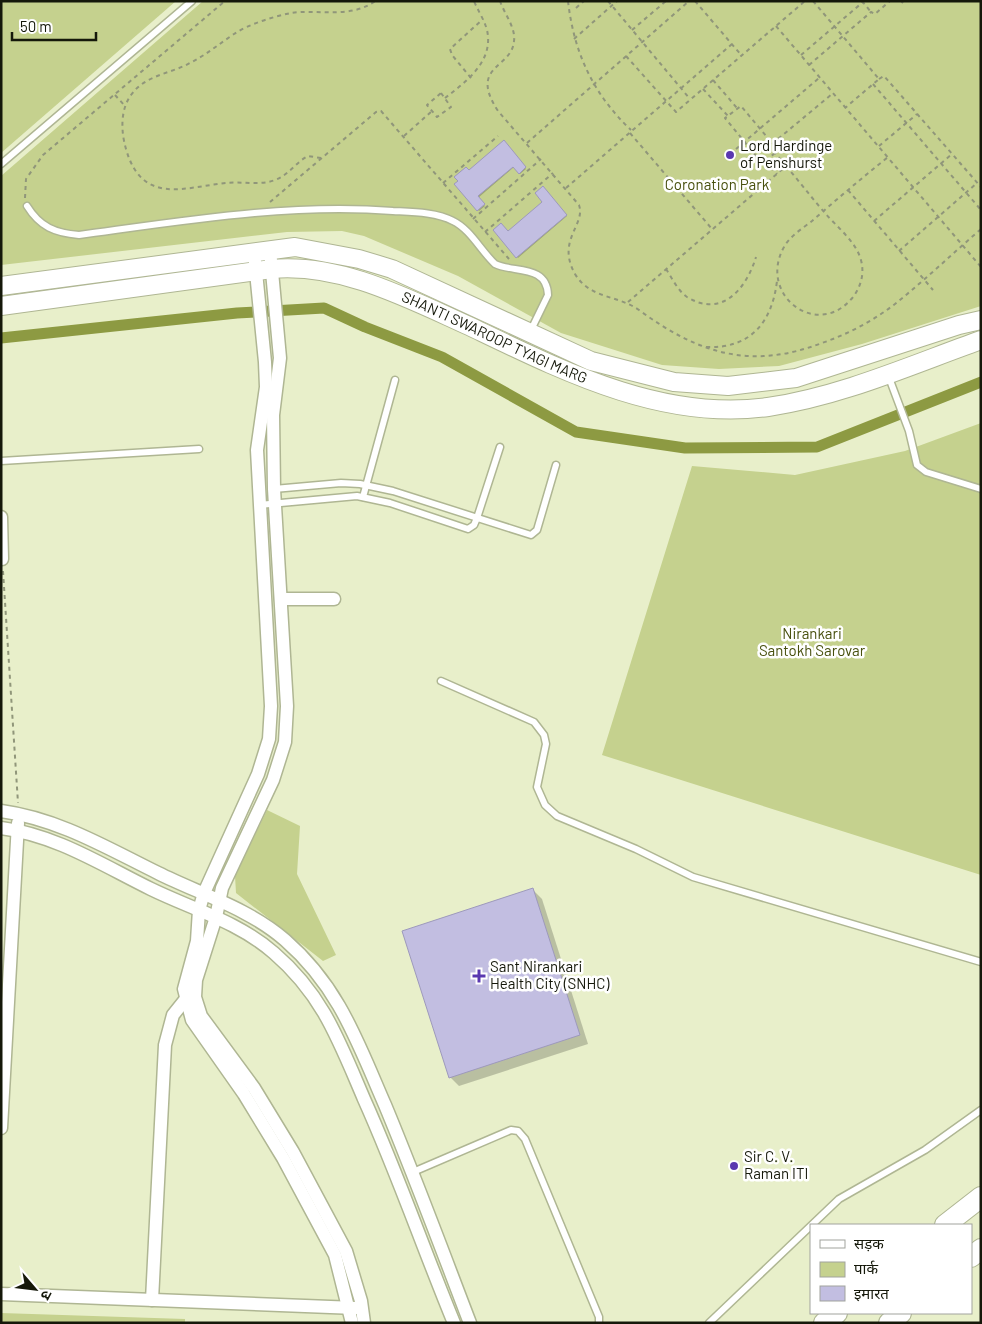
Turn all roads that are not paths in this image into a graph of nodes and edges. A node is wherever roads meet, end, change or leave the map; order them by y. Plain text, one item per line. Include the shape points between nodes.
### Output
1 (192, 1) edge
2 (1, 164) edge
3 (27, 206) road end
4 (262, 251) junction
5 (264, 270) junction
6 (1, 286) edge
7 (1, 306) edge
8 (981, 320) edge
9 (530, 334) junction
10 (981, 340) edge
11 (888, 374) junction
12 (395, 380) dead end
13 (271, 390) junction
14 (500, 447) dead end
15 (199, 449) dead end
16 (1, 461) edge
17 (556, 465) dead end
18 (365, 485) junction
19 (274, 489) junction
20 (981, 489) edge
21 (258, 490) junction
22 (363, 497) junction
23 (275, 503) junction
24 (259, 505) junction
25 (1, 517) edge
26 (478, 518) junction
27 (2, 559) edge
28 (264, 592) junction
29 (280, 594) junction
30 (334, 599) dead end
31 (441, 681) dead end
32 (262, 764) junction
33 (276, 769) junction
34 (1, 811) edge
35 (20, 814) junction
36 (1, 828) edge
37 (16, 830) junction
38 (204, 893) junction
39 (220, 900) junction
40 (199, 910) junction
41 (216, 917) junction
42 (981, 962) edge
43 (194, 989) junction
44 (185, 999) junction
45 (384, 1103) junction
46 (369, 1110) junction
47 (981, 1110) edge
48 (2, 1117) edge
49 (1, 1128) edge
50 (413, 1172) junction
51 (981, 1196) edge
52 (427, 1209) junction
53 (412, 1215) junction
54 (813, 1224) edge
55 (946, 1224) edge
56 (810, 1227) edge
57 (1, 1294) edge
58 (152, 1300) junction
59 (356, 1308) junction
60 (836, 1314) edge
61 (900, 1314) edge
62 (352, 1323) edge
63 (364, 1323) edge
64 (454, 1323) edge
65 (470, 1323) edge
66 (599, 1323) edge
67 (709, 1323) edge
68 (824, 1323) edge
69 (889, 1323) edge

1 - 2 lane
3 - 9 lane via 47,228 79,235 256,214 330,209 416,212 445,218 461,227 495,264 538,276 548,289 545,304
4 - 5 street
4 - 6 main road, SHANTI SWAROOP TYAGI MARG
4 - 9 main road, SHANTI SWAROOP TYAGI MARG via 295,247 392,269
5 - 7 main road, SHANTI SWAROOP TYAGI MARG
5 - 11 main road, SHANTI SWAROOP TYAGI MARG via 295,267 326,270 402,296 551,365 609,387 695,407 766,407 840,391
5 - 13 street via 258,296
5 - 13 street via 273,295 280,358
8 - 9 main road, SHANTI SWAROOP TYAGI MARG via 796,378 728,386 674,382 592,361
10 - 11 main road, SHANTI SWAROOP TYAGI MARG
11 - 20 lane via 909,430 914,457 921,469
12 - 18 lane
13 - 19 street
13 - 21 street via 257,450
14 - 26 lane
15 - 16 lane
17 - 26 lane via 535,533 526,534
18 - 19 lane via 341,483
18 - 22 lane
18 - 26 lane
19 - 21 street
19 - 23 street
21 - 24 street
22 - 23 lane via 339,496
22 - 26 lane via 463,528 471,528
23 - 24 lane
23 - 29 street
24 - 28 street
25 - 27 street
28 - 29 street
28 - 32 street via 271,706 269,739
29 - 30 street
29 - 33 street via 287,706 285,742
31 - 42 lane via 534,722 541,729 546,744 538,787 545,805 557,816 693,877
32 - 33 street
32 - 38 street
33 - 39 street via 225,880
34 - 35 street
35 - 37 street
35 - 38 street via 83,836
36 - 37 street
37 - 40 street via 76,851
37 - 48 street
38 - 39 street
38 - 40 street
39 - 41 street
39 - 45 street via 283,938 314,966 348,1019
40 - 41 street
40 - 44 street via 197,941 186,978
41 - 43 street
41 - 46 street via 273,951 301,978 332,1026
43 - 44 street
43 - 59 street via 201,1016 254,1088 294,1152 346,1250
44 - 58 street via 174,1015 165,1045
44 - 59 street via 192,1020 273,1142 335,1255
45 - 46 street
45 - 50 street
46 - 53 street
47 - 54 lane via 925,1150 839,1199
48 - 49 street
50 - 52 street
50 - 66 lane via 511,1130 518,1131 525,1139
51 - 55 highway
52 - 53 street
52 - 65 street
53 - 64 street
56 - 67 lane
57 - 58 street
58 - 59 street
59 - 62 street
59 - 63 street
60 - 68 highway
61 - 69 highway

